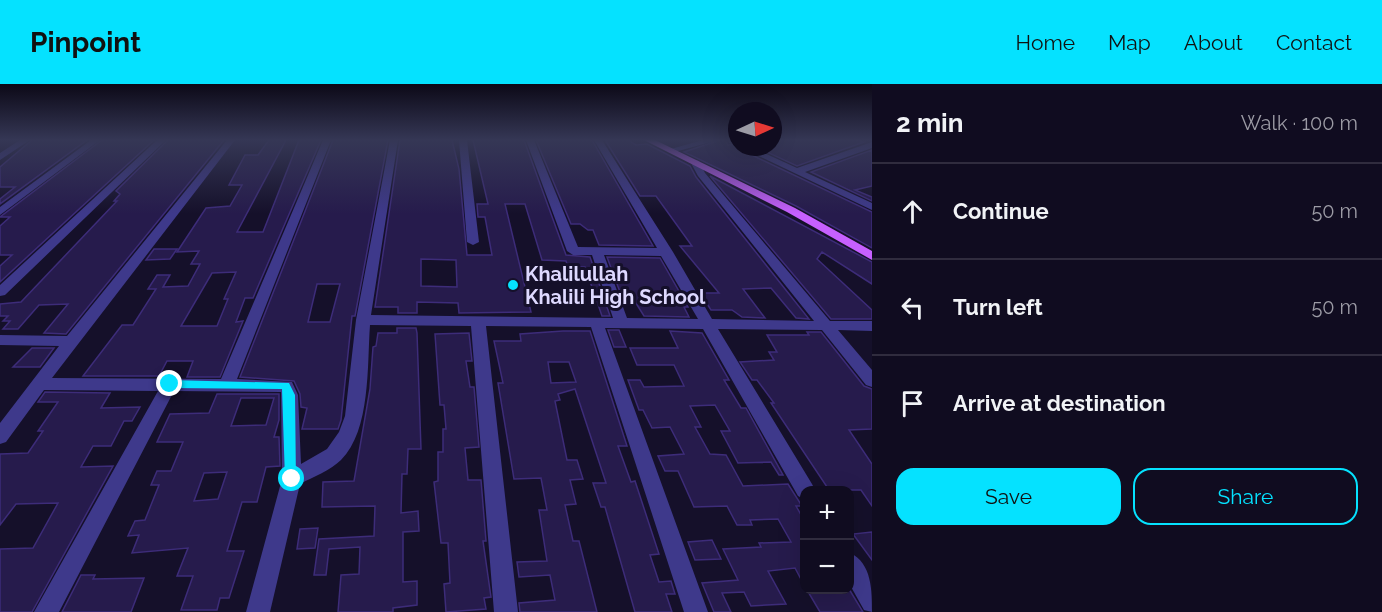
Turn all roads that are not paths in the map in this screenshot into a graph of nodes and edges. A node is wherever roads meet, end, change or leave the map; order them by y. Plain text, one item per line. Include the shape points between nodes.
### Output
1 (63, 165) edge
2 (136, 165) edge
3 (211, 165) edge
4 (317, 165) edge
5 (390, 165) edge
6 (465, 165) edge
7 (540, 165) edge
8 (613, 165) edge
9 (697, 165) edge
10 (701, 165) edge
11 (781, 165) edge
12 (817, 165) edge
13 (796, 172) junction
14 (872, 207) edge
15 (0, 212) edge
16 (473, 242) dead end
17 (597, 251) junction
18 (667, 252) junction
19 (872, 256) edge
20 (0, 292) edge
21 (363, 320) junction
22 (478, 322) junction
23 (622, 324) junction
24 (706, 324) junction
25 (597, 325) junction
26 (825, 326) junction
27 (872, 326) edge
28 (0, 340) edge
29 (71, 341) junction
30 (872, 381) edge
31 (41, 384) junction
32 (170, 384) junction
33 (227, 384) junction
34 (0, 437) edge
35 (292, 479) junction
36 (804, 486) edge
37 (854, 572) edge
38 (872, 602) edge
39 (46, 612) edge
40 (258, 612) edge
41 (506, 612) edge
42 (696, 612) edge

1 - 15 street
2 - 20 street
3 - 29 street
4 - 33 street
5 - 21 street
6 - 16 street
7 - 17 street via 573,251
8 - 18 street
9 - 26 street
10 - 19 main road
11 - 13 street
12 - 13 street
13 - 14 street
17 - 18 street
17 - 23 street
18 - 24 street
21 - 22 street
21 - 35 street via 354,416 347,435 334,455
22 - 25 street
22 - 41 street
23 - 24 street
23 - 25 street
24 - 26 street
24 - 36 street
25 - 42 street
26 - 27 street
26 - 30 street
28 - 29 street
29 - 31 street
31 - 32 street
31 - 34 street
32 - 33 street
32 - 39 street
33 - 35 street via 286,386 290,395
35 - 40 street
37 - 38 street

